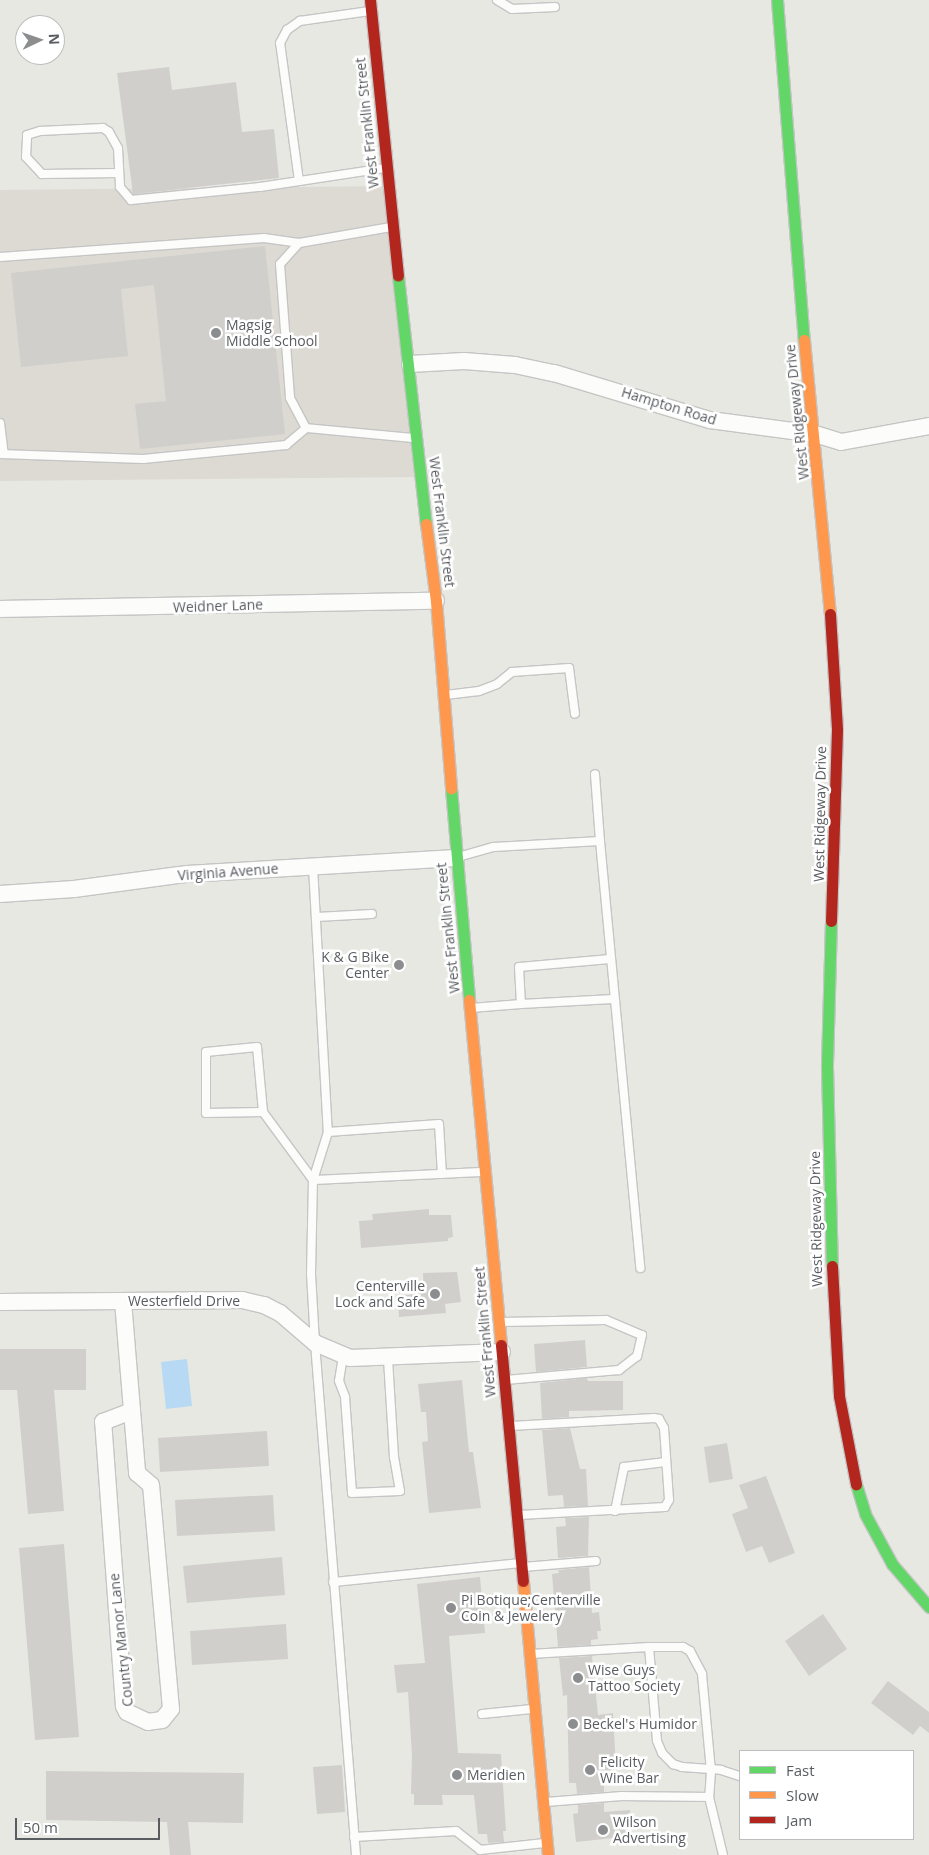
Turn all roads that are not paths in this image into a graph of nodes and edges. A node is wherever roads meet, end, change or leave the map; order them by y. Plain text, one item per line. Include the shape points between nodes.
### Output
1 (496, 0) edge
2 (777, 0) edge
3 (370, 5) edge
4 (555, 7) dead end
5 (387, 168) junction
6 (119, 173) junction
7 (299, 181) junction
8 (395, 226) junction
9 (299, 243) junction
10 (0, 257) edge
11 (410, 364) junction
12 (0, 423) edge
13 (929, 426) edge
14 (306, 428) junction
15 (815, 434) junction
16 (415, 438) junction
17 (2, 454) edge
18 (436, 601) junction
19 (0, 609) edge
20 (444, 695) junction
21 (575, 714) dead end
22 (595, 774) dead end
23 (600, 841) junction
24 (456, 858) junction
25 (313, 867) junction
26 (0, 894) edge
27 (372, 914) dead end
28 (316, 917) junction
29 (610, 960) junction
30 (613, 999) junction
31 (521, 1004) junction
32 (471, 1008) junction
33 (263, 1112) junction
34 (328, 1132) junction
35 (486, 1171) junction
36 (442, 1174) junction
37 (313, 1180) junction
38 (640, 1268) dead end
39 (123, 1301) junction
40 (0, 1302) edge
41 (499, 1322) junction
42 (315, 1343) junction
43 (502, 1352) junction
44 (344, 1356) junction
45 (388, 1358) junction
46 (504, 1380) junction
47 (132, 1412) junction
48 (508, 1426) junction
49 (666, 1462) junction
50 (615, 1511) junction
51 (517, 1515) junction
52 (596, 1561) dead end
53 (521, 1565) junction
54 (333, 1582) junction
55 (929, 1607) edge
56 (649, 1647) junction
57 (530, 1654) junction
58 (534, 1709) junction
59 (482, 1714) dead end
60 (711, 1771) junction
61 (739, 1776) edge
62 (709, 1797) junction
63 (543, 1802) junction
64 (354, 1837) junction
65 (548, 1849) edge
66 (356, 1855) edge
67 (723, 1855) edge

1 - 4 lane via 512,10
2 - 15 main road, West Ridgeway Drive via 803,326
3 - 5 main road, West Franklin Street
3 - 7 lane via 300,21 287,30 280,43
5 - 7 lane
5 - 8 main road, West Franklin Street
6 - 6 lane via 42,174 26,158 27,135 40,131 103,128 115,138
6 - 7 lane via 120,186 131,200
8 - 9 lane
8 - 11 main road, West Franklin Street
9 - 10 lane via 264,238
9 - 14 lane via 280,264 290,398
11 - 15 street, Hampton Road via 464,361 515,365 554,373 710,420
11 - 16 main road, West Franklin Street
12 - 17 lane
13 - 15 street, Hampton Road via 841,442
14 - 16 lane
14 - 17 lane via 286,445 144,459
15 - 55 main road, West Ridgeway Drive via 834,651 836,730 827,1067 833,1319 839,1396 850,1462 865,1514 892,1564
16 - 18 main road, West Franklin Street
18 - 19 street, Weidner Lane
18 - 20 main road, West Franklin Street
20 - 21 lane via 479,691 497,684 512,672 569,668
20 - 24 main road, West Franklin Street
22 - 23 lane
23 - 24 lane via 494,846
23 - 29 lane
24 - 25 street, Virginia Avenue
24 - 32 main road, West Franklin Street
25 - 26 street, Virginia Avenue via 187,874
25 - 28 lane
27 - 28 lane
28 - 34 lane
29 - 30 lane
29 - 31 lane via 519,967
30 - 31 lane
30 - 38 lane
31 - 32 lane
32 - 35 main road, West Franklin Street
33 - 33 lane via 257,1047 206,1052 206,1113
33 - 37 lane
34 - 36 lane via 439,1124
34 - 37 lane
35 - 36 lane
35 - 41 main road, West Franklin Street
36 - 37 lane
37 - 42 lane via 311,1274
39 - 40 street, Westerfield Drive
39 - 42 street, Westerfield Drive via 242,1300 264,1304 280,1313
39 - 47 street, Country Manor Lane
41 - 43 main road, West Franklin Street
41 - 46 lane via 606,1320 642,1335 638,1356 619,1370
42 - 44 street, Westerfield Drive
42 - 54 lane
43 - 45 street, Westerfield Drive
43 - 46 main road, West Franklin Street
44 - 45 street, Westerfield Drive
44 - 45 lane via 339,1381 345,1397 352,1493 400,1492
46 - 48 main road, West Franklin Street
47 - 47 street, Country Manor Lane via 137,1473 151,1484 171,1709 162,1720 148,1722 127,1712 124,1706 103,1422
48 - 49 lane via 659,1419 664,1428
48 - 51 main road, West Franklin Street
49 - 50 lane via 624,1467
49 - 50 lane via 668,1505 658,1509
50 - 51 lane
51 - 53 main road, West Franklin Street
52 - 53 lane
53 - 54 lane
53 - 57 main road, West Franklin Street
54 - 64 lane
56 - 57 lane
56 - 60 lane via 657,1741 662,1753 673,1764
56 - 60 lane via 684,1647 695,1657 702,1674
57 - 58 main road, West Franklin Street
58 - 59 lane
58 - 63 main road, West Franklin Street
60 - 61 lane via 721,1770
60 - 62 lane
62 - 63 lane via 622,1796
62 - 67 lane
63 - 65 main road, West Franklin Street
64 - 65 lane via 456,1831 480,1850
64 - 66 lane

